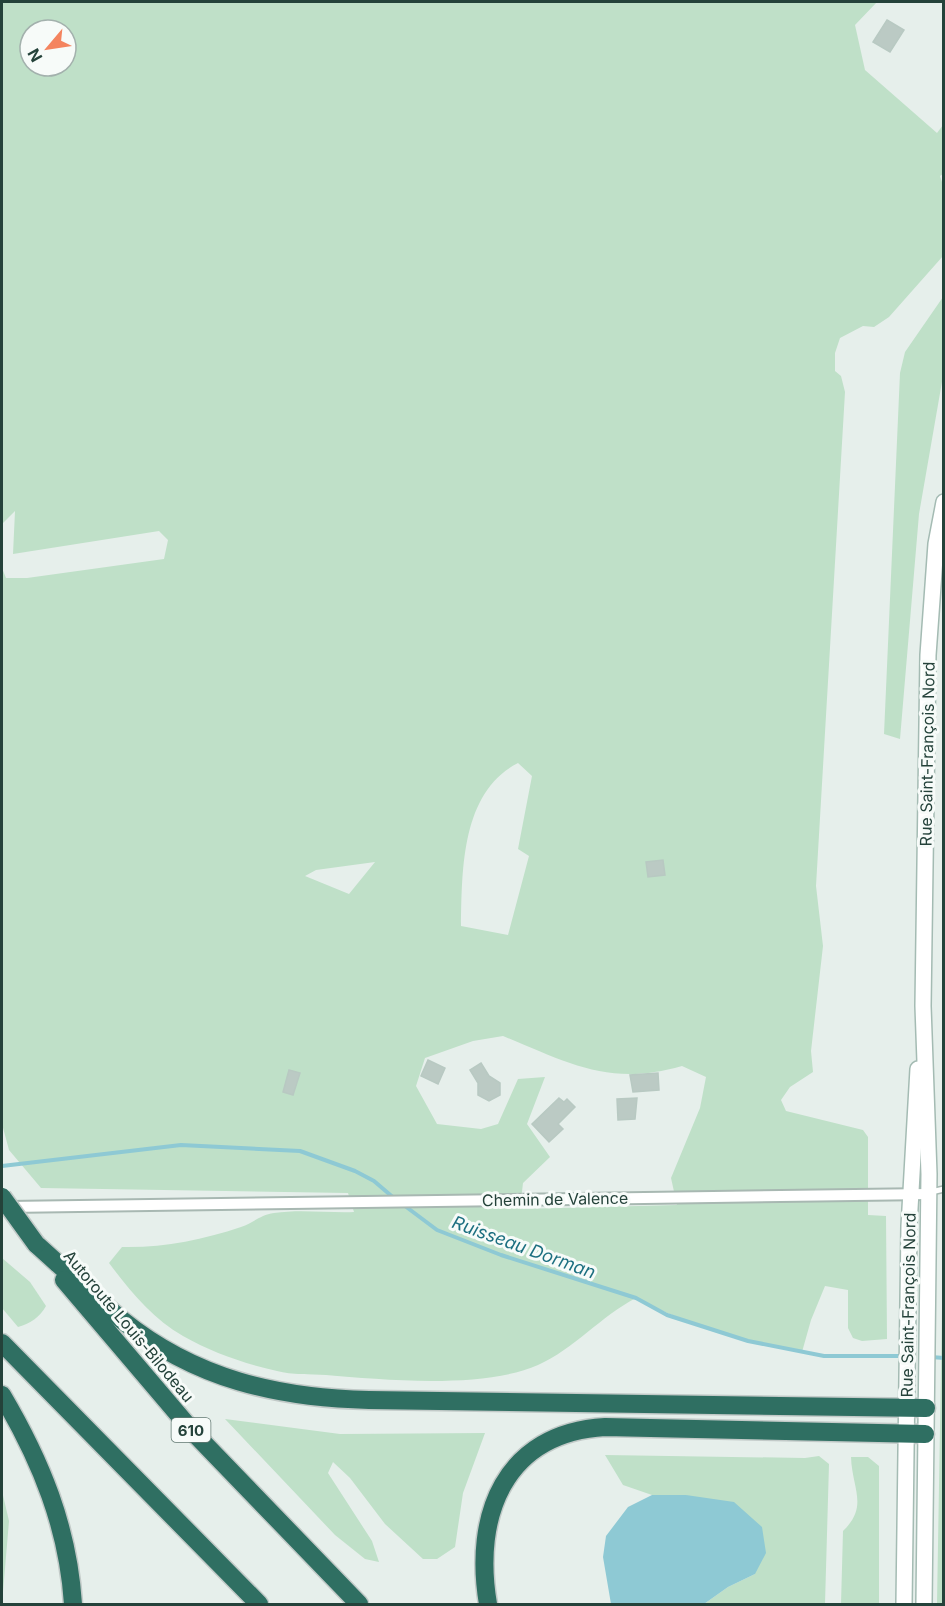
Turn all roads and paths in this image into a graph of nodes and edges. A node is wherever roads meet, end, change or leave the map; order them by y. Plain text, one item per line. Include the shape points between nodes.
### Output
1 (944, 502) edge
2 (923, 1006) junction
3 (936, 1191) edge
4 (910, 1194) junction
5 (2, 1197) edge
6 (2, 1207) edge
7 (36, 1244) junction
8 (2, 1343) edge
9 (2, 1395) edge
10 (906, 1408) junction
11 (926, 1408) junction
12 (906, 1433) junction
13 (925, 1434) junction
14 (73, 1605) edge
15 (259, 1605) edge
16 (359, 1605) edge
17 (488, 1605) edge
18 (904, 1605) edge
19 (924, 1605) edge

1 - 2 street, Rue Saint-François Nord via 935,556 928,655
2 - 3 street, Rue Saint-François Nord
2 - 4 street, Rue Saint-François Nord
3 - 4 street, Chemin de Valence
3 - 11 street, Rue Saint-François Nord
4 - 6 street, Chemin de Valence
4 - 10 street, Rue Saint-François Nord
5 - 7 highway, Autoroute Louis-Bilodeau / 610, bridge
7 - 10 highway via 121,1320 159,1346 212,1374 269,1391 351,1400
7 - 16 highway, Autoroute Louis-Bilodeau / 610 via 169,1405
8 - 15 highway
9 - 14 highway via 50,1490 66,1546
10 - 11 highway
10 - 12 street, Rue Saint-François Nord
11 - 13 street, Rue Saint-François Nord
12 - 13 highway
12 - 17 highway via 604,1427 553,1438 515,1467 492,1507 484,1551
12 - 18 street, Rue Saint-François Nord
13 - 19 street, Rue Saint-François Nord

